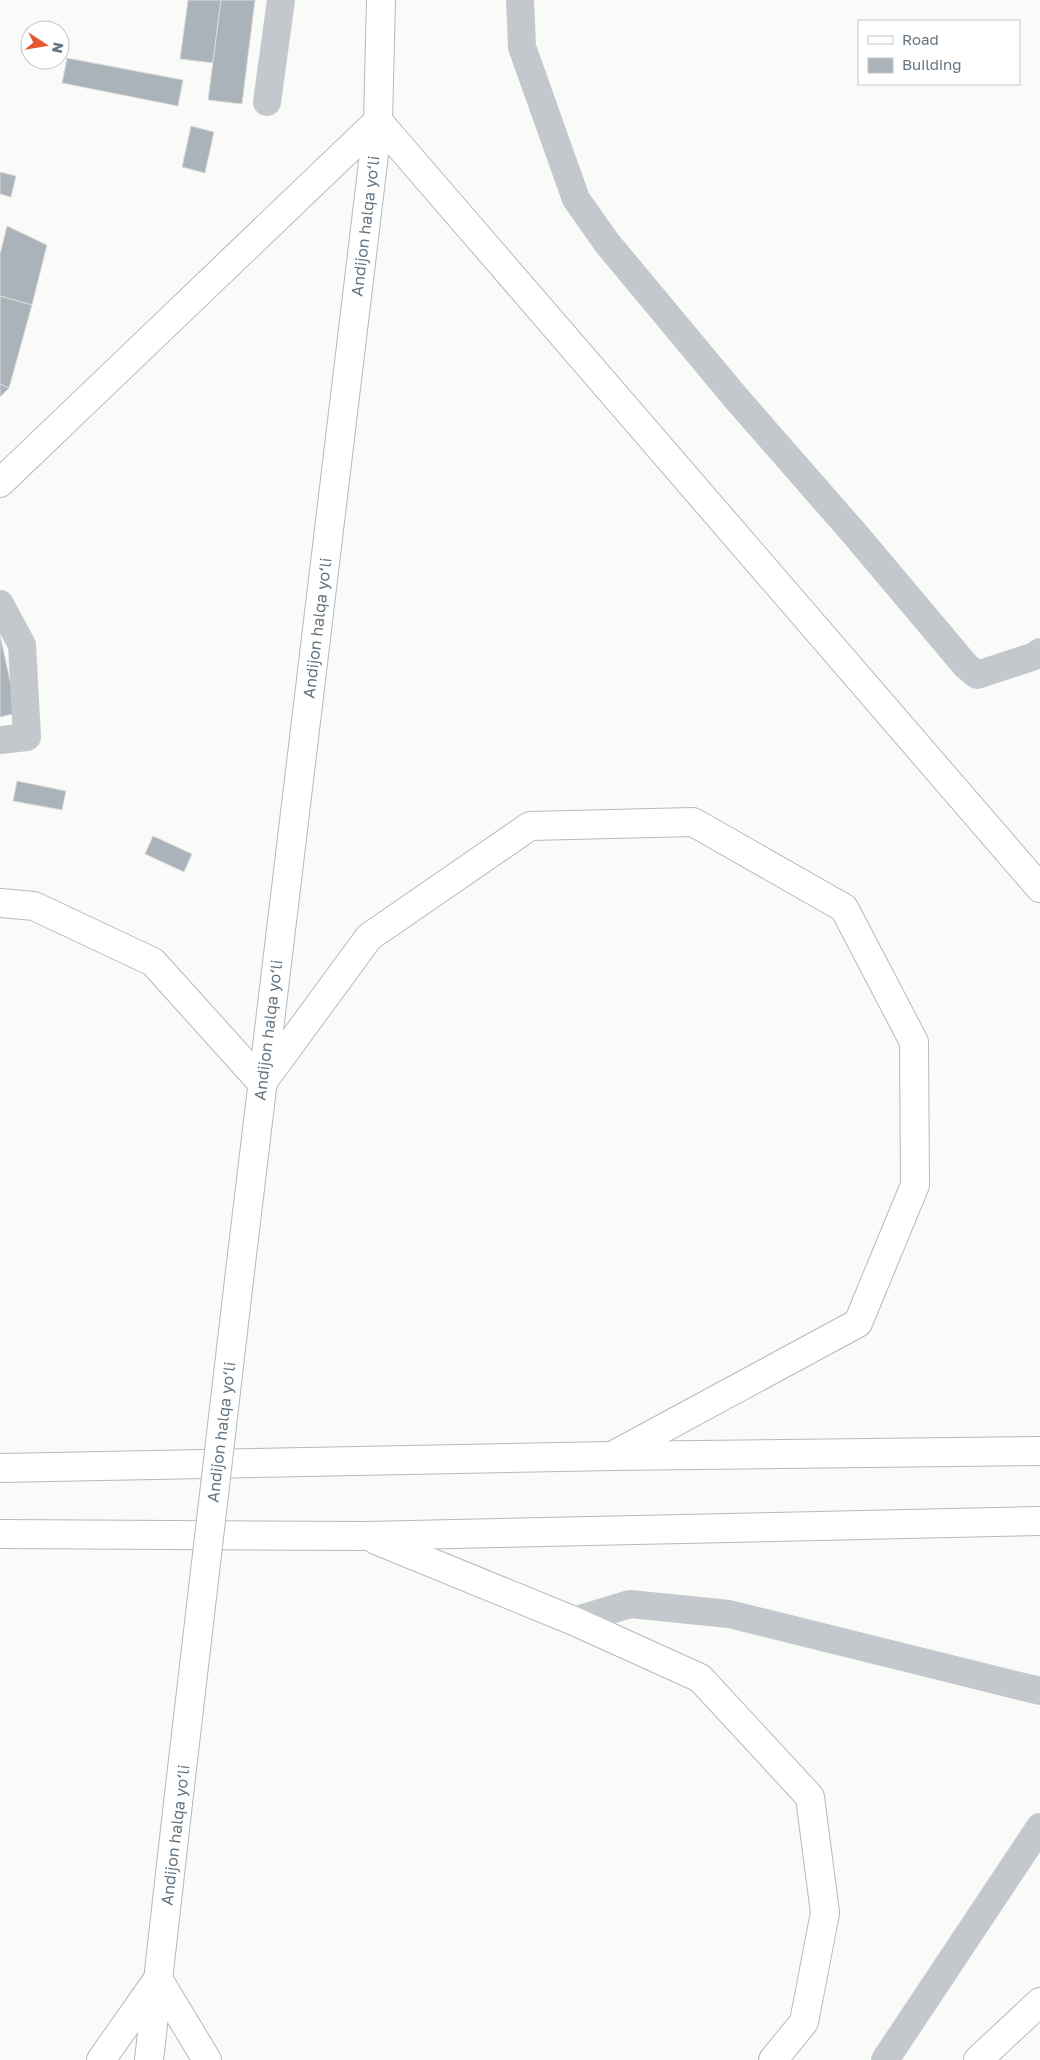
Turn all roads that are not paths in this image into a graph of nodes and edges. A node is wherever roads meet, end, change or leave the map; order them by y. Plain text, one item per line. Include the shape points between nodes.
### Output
1 (281, 0) edge
2 (381, 0) edge
3 (520, 0) edge
4 (267, 102) dead end
5 (378, 121) junction
6 (0, 483) edge
7 (0, 604) edge
8 (1040, 652) edge
9 (0, 740) edge
10 (1040, 888) edge
11 (0, 903) edge
12 (262, 1083) junction
13 (1040, 1451) edge
14 (612, 1456) junction
15 (0, 1468) edge
16 (1040, 1521) edge
17 (0, 1534) edge
18 (366, 1536) junction
19 (574, 1621) junction
20 (1040, 1691) edge
21 (1040, 1826) edge
22 (158, 1979) junction
23 (1040, 2002) edge
24 (101, 2060) edge
25 (149, 2060) edge
26 (207, 2060) edge
27 (773, 2060) edge
28 (885, 2060) edge
29 (978, 2060) edge

1 - 4 lane
2 - 5 main road, Andijon halqa yo‘li
3 - 8 lane via 522,47 576,199 607,243 966,666 977,675
5 - 6 main road
5 - 10 main road
5 - 12 main road, Andijon halqa yo‘li
7 - 9 lane via 22,645 27,737
11 - 12 main road via 34,906 153,962
12 - 14 main road via 369,937 530,826 693,822 844,908 914,1042 915,1185 858,1323
12 - 22 main road, Andijon halqa yo‘li, bridge
13 - 14 main road
14 - 15 main road
16 - 18 main road
17 - 18 main road
18 - 19 main road
19 - 20 lane via 630,1604 729,1614
19 - 27 main road via 700,1678 810,1797 825,1912 804,2022
21 - 28 lane
22 - 24 main road
22 - 25 main road, Andijon halqa yo‘li
22 - 26 main road
23 - 29 main road

